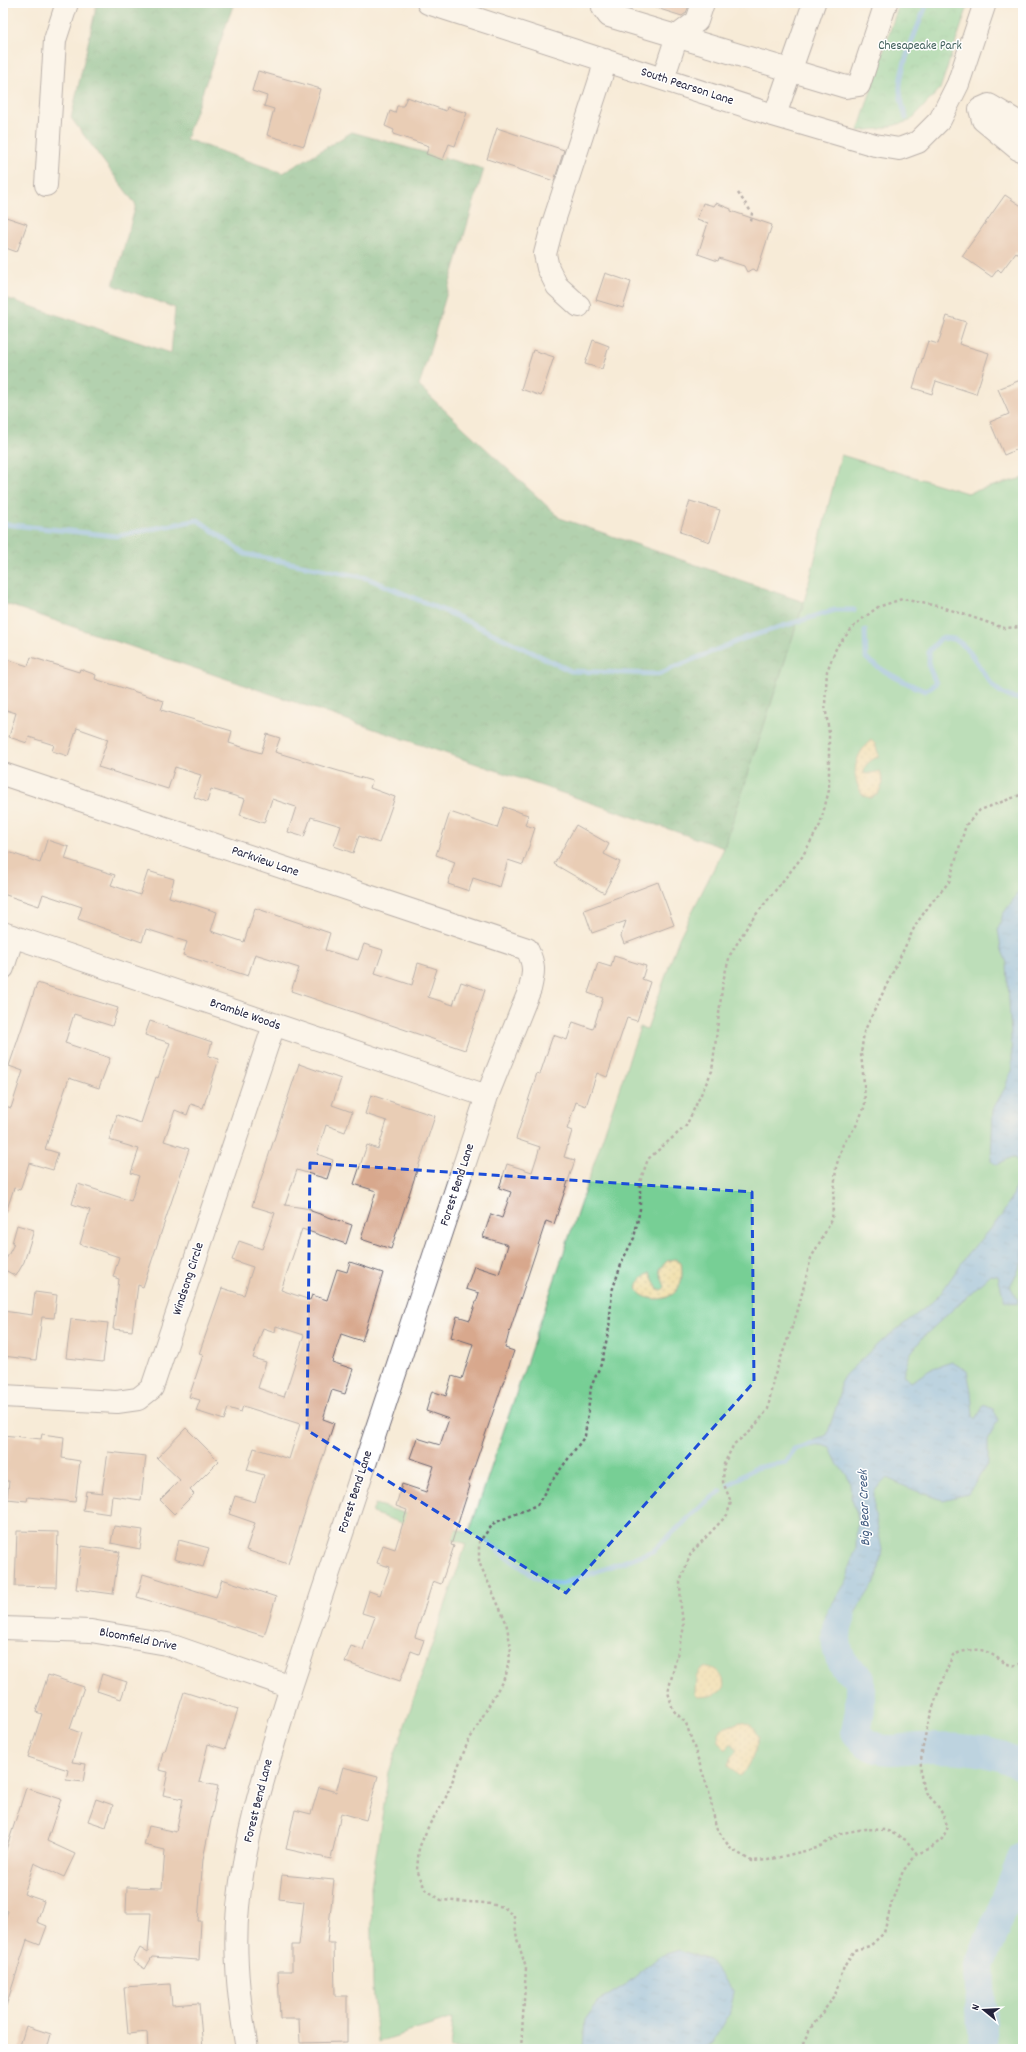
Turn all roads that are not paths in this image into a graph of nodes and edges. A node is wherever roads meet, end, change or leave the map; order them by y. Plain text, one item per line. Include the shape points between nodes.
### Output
1 (67, 3) edge
2 (428, 3) edge
3 (603, 3) edge
4 (703, 3) edge
5 (814, 3) edge
6 (886, 3) edge
7 (985, 3) edge
8 (451, 6) edge
9 (676, 36) junction
10 (605, 60) junction
11 (791, 70) junction
12 (663, 79) junction
13 (958, 84) junction
14 (980, 109) junction
15 (775, 115) junction
16 (1023, 125) edge
17 (1023, 151) edge
18 (46, 185) dead end
19 (579, 306) dead end
20 (3, 774) edge
21 (8, 935) edge
22 (527, 949) joint
23 (3, 968) edge
24 (274, 1025) junction
25 (487, 1096) junction
26 (3, 1396) edge
27 (3, 1628) edge
28 (291, 1687) junction
29 (247, 2049) edge

1 - 18 street via 55,40
2 - 8 street, South Pearson Lane
3 - 9 street via 603,8 609,16
4 - 9 street via 697,21
5 - 11 street
6 - 11 street via 859,85 846,87
7 - 13 street, South Pearson Lane
8 - 10 street, South Pearson Lane
9 - 11 street
9 - 12 street
10 - 12 street, South Pearson Lane
10 - 19 street via 545,254 548,268 557,286
11 - 15 street
12 - 15 street, South Pearson Lane
13 - 14 street
13 - 15 street, South Pearson Lane via 940,120 918,142 899,149 875,145
14 - 16 street via 989,105
14 - 17 street via 983,120
20 - 22 street, Parkview Lane
21 - 23 street
21 - 24 street, Bramble Woods
22 - 25 street, Forest Bend Lane via 534,962 534,975
24 - 25 street, Bramble Woods
24 - 26 street, Windsong Circle via 152,1388 138,1399 117,1402
25 - 28 street, Forest Bend Lane
27 - 28 street, Bloomfield Drive via 91,1631 166,1644
28 - 29 street, Forest Bend Lane via 251,1826 239,1895 238,1984

